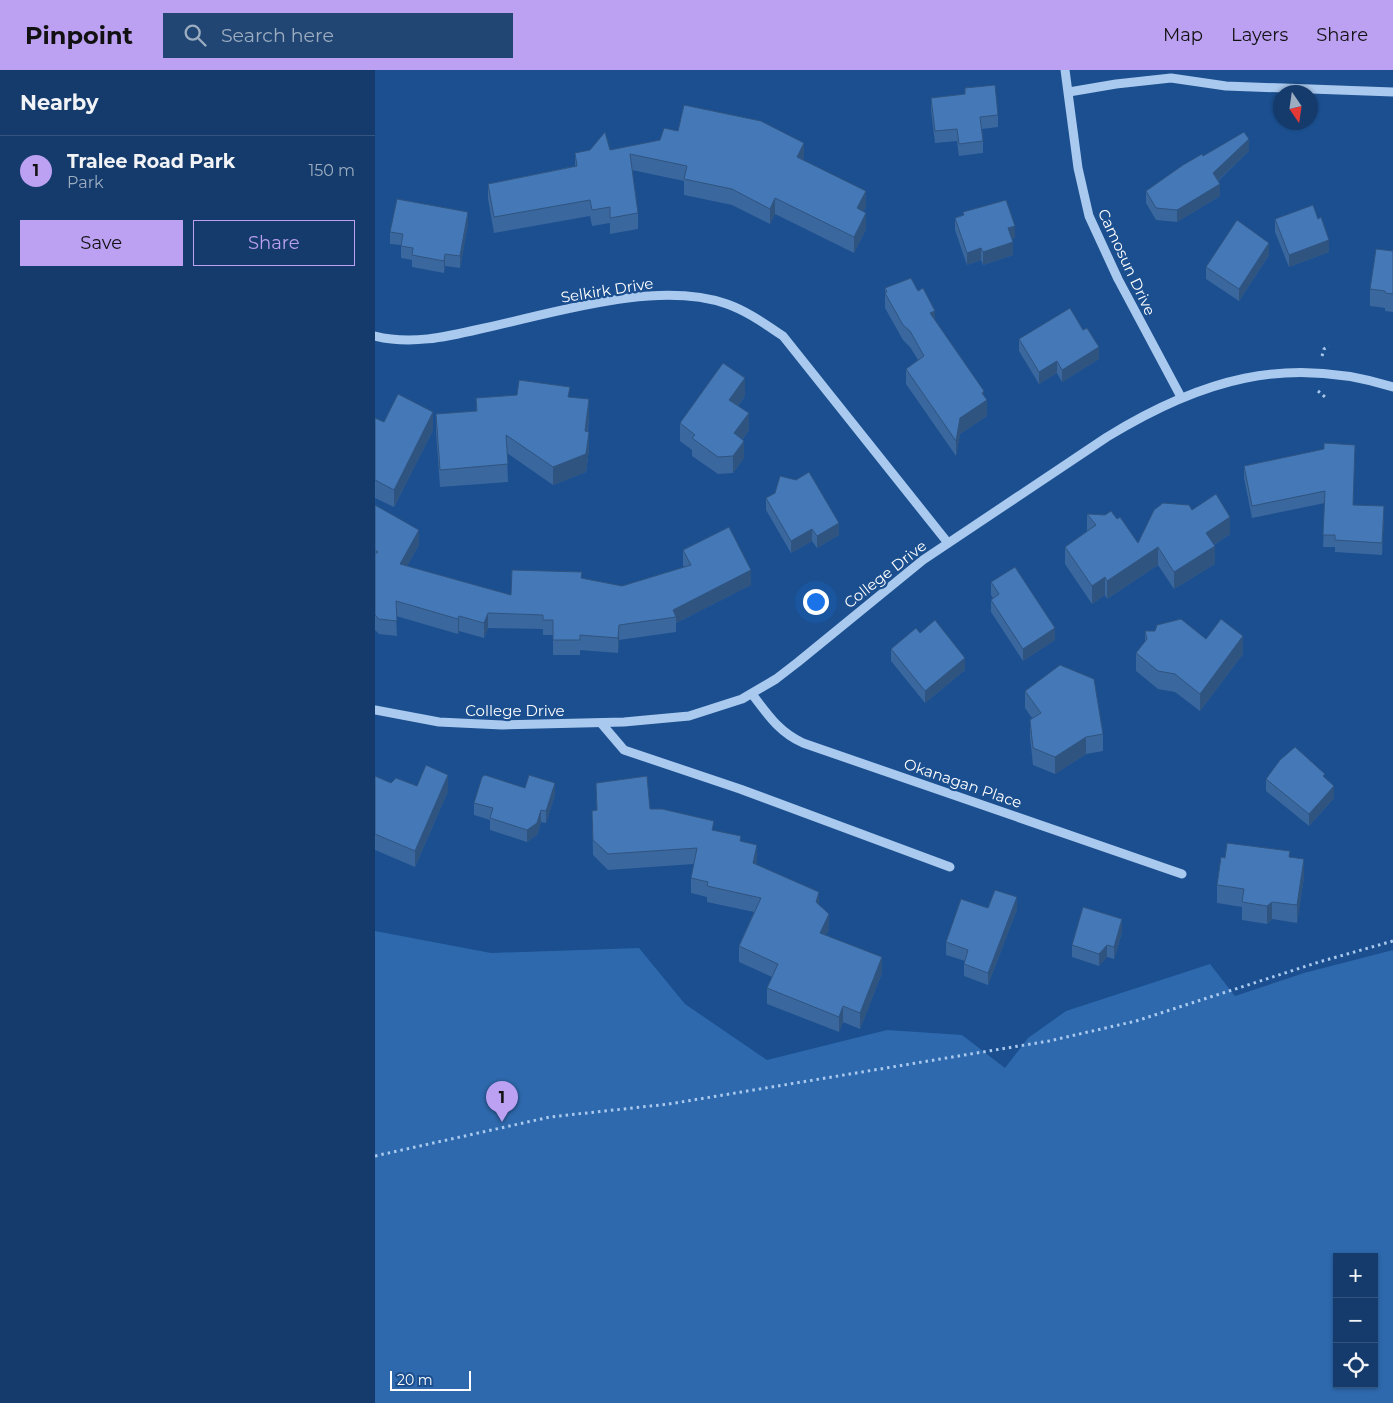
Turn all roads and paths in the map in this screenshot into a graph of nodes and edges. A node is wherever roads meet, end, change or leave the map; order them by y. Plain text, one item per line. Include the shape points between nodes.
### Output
1 (1065, 70) edge
2 (1069, 92) junction
3 (1393, 92) edge
4 (375, 336) edge
5 (1393, 387) edge
6 (1181, 397) junction
7 (947, 543) junction
8 (752, 694) junction
9 (375, 710) edge
10 (601, 723) junction
11 (950, 867) dead end
12 (1181, 874) dead end
13 (1393, 941) edge
14 (375, 1156) edge

1 - 2 street, Camosun Drive
2 - 3 street via 1171,78 1226,86
2 - 6 street, Camosun Drive via 1078,168 1089,216 1114,271
4 - 7 street, Selkirk Drive via 404,340 445,337 631,298 665,295 726,304 759,319 783,336
5 - 6 street, College Drive via 1333,372 1295,372 1225,382
6 - 7 street, College Drive via 1115,433
7 - 8 street, College Drive via 798,662
8 - 10 street, College Drive via 689,716
8 - 12 street, Okanagan Place via 776,726 787,736 803,743
9 - 10 street, College Drive via 439,722 502,726
10 - 11 street via 624,750
13 - 14 path via 1136,1021 1049,1041 669,1104 550,1117

